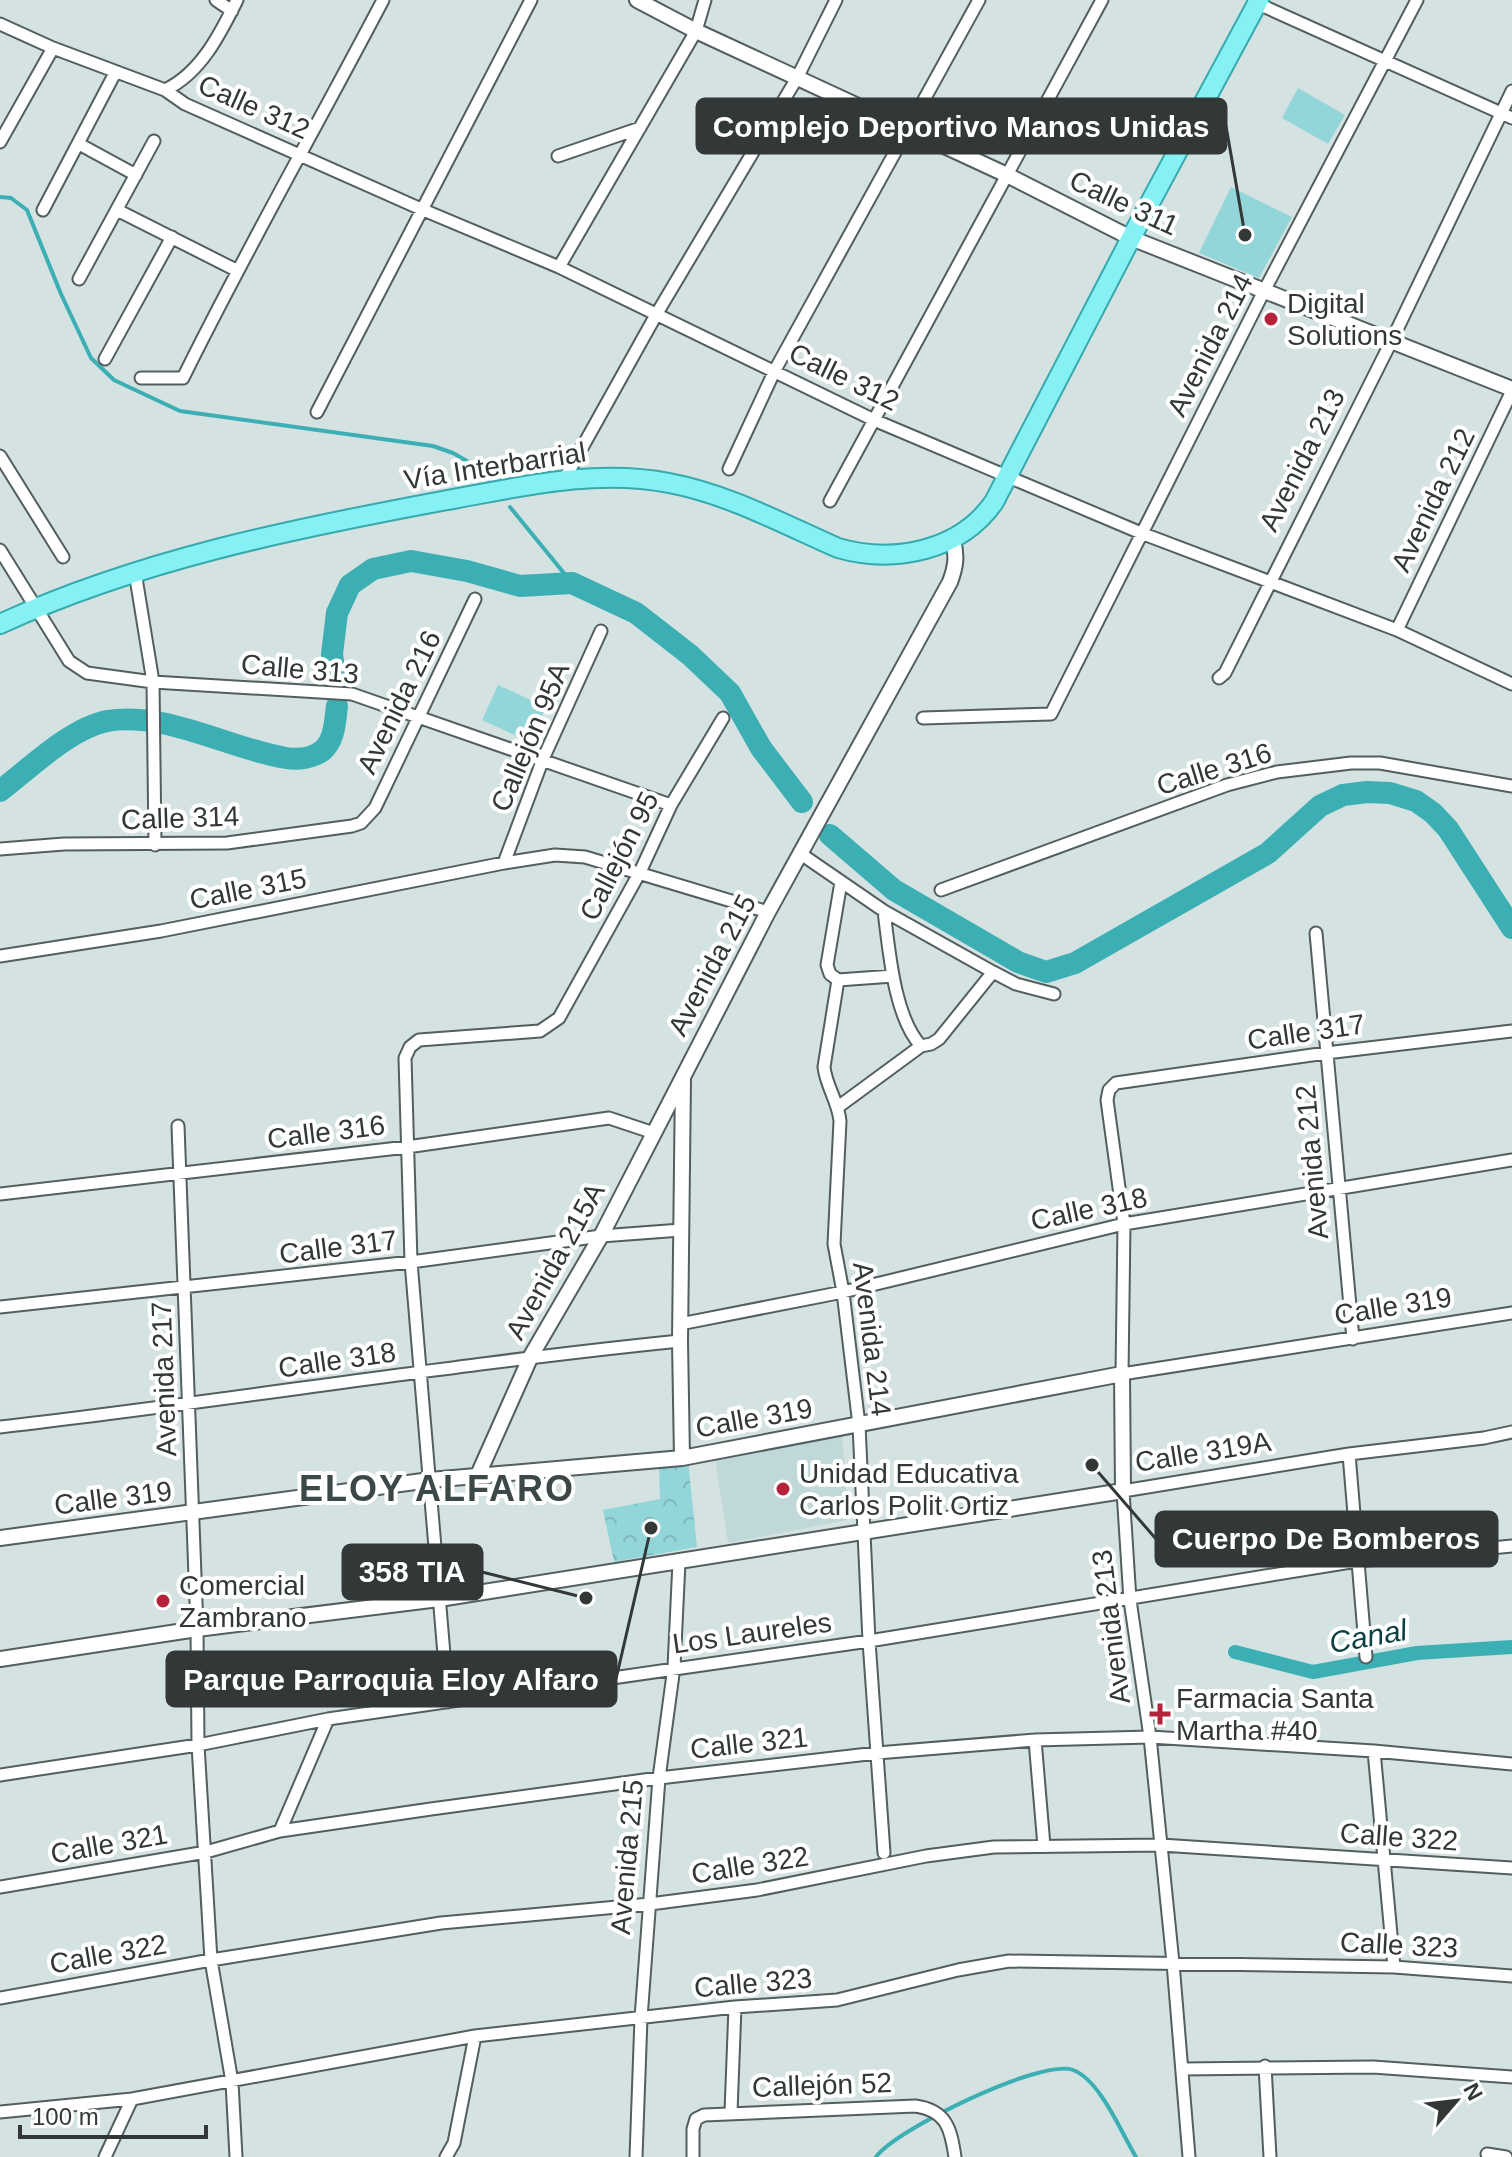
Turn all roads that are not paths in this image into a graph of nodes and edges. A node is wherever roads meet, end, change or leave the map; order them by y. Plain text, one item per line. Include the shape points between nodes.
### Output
1 (216, 0) edge
2 (383, 0) edge
3 (531, 0) edge
4 (637, 0) edge
5 (705, 0) edge
6 (836, 0) edge
7 (979, 0) edge
8 (1102, 0) edge
9 (1417, 0) edge
10 (1255, 1) edge
11 (235, 5) edge
12 (0, 24) edge
13 (696, 31) junction
14 (53, 48) junction
15 (1386, 62) junction
16 (115, 73) junction
17 (797, 78) junction
18 (165, 90) junction
19 (1512, 91) edge
20 (1506, 115) edge
21 (640, 128) junction
22 (907, 128) junction
23 (154, 141) dead end
24 (0, 142) edge
25 (79, 144) junction
26 (302, 155) junction
27 (558, 156) dead end
28 (136, 175) junction
29 (1007, 175) junction
30 (421, 209) junction
31 (43, 210) dead end
32 (117, 210) junction
33 (172, 237) junction
34 (1131, 238) junction
35 (559, 267) junction
36 (236, 270) junction
37 (79, 279) dead end
38 (1264, 291) junction
39 (656, 315) junction
40 (1391, 342) junction
41 (105, 359) dead end
42 (775, 370) junction
43 (141, 378) dead end
44 (1512, 390) edge
45 (317, 412) dead end
46 (874, 420) junction
47 (0, 456) edge
48 (729, 469) dead end
49 (1007, 478) junction
50 (564, 480) junction
51 (830, 501) dead end
52 (1141, 533) junction
53 (953, 540) junction
54 (0, 550) edge
55 (63, 557) dead end
56 (135, 572) junction
57 (1270, 583) junction
58 (475, 599) dead end
59 (35, 608) junction
60 (0, 624) edge
61 (1397, 630) junction
62 (601, 631) dead end
63 (1219, 678) dead end
64 (153, 682) junction
65 (1512, 684) edge
66 (419, 716) junction
67 (723, 718) dead end
68 (923, 718) dead end
69 (543, 759) junction
70 (1512, 786) edge
71 (671, 805) junction
72 (361, 823) joint
73 (155, 845) junction
74 (0, 849) edge
75 (801, 854) junction
76 (504, 863) junction
77 (640, 872) junction
78 (841, 882) junction
79 (941, 890) dead end
80 (884, 911) junction
81 (768, 912) junction
82 (1316, 933) dead end
83 (0, 956) edge
84 (993, 972) junction
85 (893, 976) junction
86 (838, 980) junction
87 (1054, 994) dead end
88 (1512, 1031) edge
89 (921, 1046) junction
90 (1326, 1053) junction
91 (683, 1074) junction
92 (1109, 1090) joint
93 (838, 1107) junction
94 (178, 1126) dead end
95 (654, 1133) junction
96 (407, 1147) junction
97 (1512, 1160) edge
98 (181, 1172) junction
99 (1338, 1187) junction
100 (0, 1194) edge
101 (1124, 1224) junction
102 (681, 1230) junction
103 (601, 1236) junction
104 (411, 1262) junction
105 (185, 1289) junction
106 (843, 1292) junction
107 (0, 1307) edge
108 (1512, 1313) edge
109 (680, 1324) junction
110 (1353, 1339) junction
111 (680, 1341) junction
112 (531, 1356) junction
113 (420, 1373) junction
114 (1122, 1374) junction
115 (188, 1405) junction
116 (859, 1425) junction
117 (0, 1427) edge
118 (1512, 1432) edge
119 (1349, 1454) junction
120 (682, 1458) junction
121 (478, 1475) junction
122 (430, 1480) junction
123 (1123, 1491) junction
124 (193, 1514) junction
125 (866, 1534) junction
126 (0, 1538) edge
127 (1512, 1546) edge
128 (1357, 1561) junction
129 (679, 1562) junction
130 (439, 1599) junction
131 (1130, 1600) junction
132 (197, 1629) junction
133 (869, 1641) junction
134 (1366, 1657) dead end
135 (0, 1659) edge
136 (674, 1667) junction
137 (448, 1702) junction
138 (328, 1719) junction
139 (1150, 1737) junction
140 (1035, 1740) junction
141 (198, 1745) junction
142 (1374, 1751) junction
143 (877, 1753) junction
144 (1512, 1764) edge
145 (0, 1775) edge
146 (659, 1778) junction
147 (280, 1831) junction
148 (1161, 1845) junction
149 (1044, 1846) junction
150 (206, 1852) junction
151 (884, 1853) dead end
152 (1386, 1860) junction
153 (1512, 1868) edge
154 (0, 1887) edge
155 (650, 1904) junction
156 (211, 1960) junction
157 (1173, 1963) junction
158 (1394, 1967) junction
159 (1512, 1976) edge
160 (0, 1998) edge
161 (735, 2007) junction
162 (641, 2018) junction
163 (475, 2036) junction
164 (1265, 2066) junction
165 (1182, 2069) junction
166 (1512, 2077) edge
167 (232, 2082) junction
168 (132, 2099) junction
169 (0, 2112) edge
170 (731, 2112) junction
171 (1487, 2154) dead end
172 (105, 2157) edge
173 (236, 2157) edge
174 (446, 2157) edge
175 (636, 2157) edge
176 (693, 2157) edge
177 (955, 2157) edge
178 (1189, 2157) edge
179 (1270, 2157) edge
180 (1506, 2157) edge

1 - 11 street
2 - 26 street
3 - 30 street
4 - 13 street, Calle 311
5 - 13 street
6 - 17 street
7 - 22 street
8 - 29 street
9 - 15 street, Avenida 214
10 - 15 street
10 - 34 main road, Vía Interbarrial
11 - 18 street via 206,55 188,76
12 - 14 street, Calle 312
13 - 17 street, Calle 311
13 - 21 street
14 - 16 street, Calle 312
14 - 24 street
15 - 20 street
15 - 38 street, Avenida 214
16 - 18 street, Calle 312
16 - 25 street
17 - 22 street, Calle 311
17 - 39 street
18 - 26 street, Calle 312 via 185,104
19 - 20 street, Avenida 213
20 - 40 street, Avenida 213
21 - 27 street
21 - 35 street
22 - 29 street, Calle 311
22 - 42 street
23 - 28 street
25 - 28 street
25 - 31 street
26 - 30 street, Calle 312
26 - 36 street
28 - 32 street
29 - 34 street, Calle 311
29 - 46 street
30 - 35 street, Calle 312
30 - 45 street
32 - 33 street
32 - 37 street
33 - 36 street
33 - 41 street
34 - 38 street, Calle 311
34 - 49 main road, Vía Interbarrial
35 - 39 street, Calle 312
36 - 43 street via 183,378
38 - 40 street, Calle 311
38 - 52 street, Avenida 214
39 - 42 street, Calle 312
39 - 50 street
40 - 44 street, Calle 311
40 - 57 street, Avenida 213
42 - 46 street, Calle 312
42 - 48 street
44 - 61 street, Avenida 212
46 - 49 street, Calle 312
46 - 51 street
47 - 55 street
49 - 52 street, Calle 312
49 - 53 main road, Vía Interbarrial via 982,519
50 - 53 main road, Vía Interbarrial via 668,482 861,554 904,553
50 - 56 main road, Vía Interbarrial via 366,516
52 - 57 street, Calle 312
52 - 68 street, Avenida 214 via 1051,714
53 - 75 street, Avenida 215 via 957,553 950,582
54 - 59 street, Calle 313
56 - 59 main road, Vía Interbarrial
56 - 64 street
57 - 61 street, Calle 312
57 - 63 street, Avenida 213
58 - 66 street, Avenida 216
59 - 60 main road, Vía Interbarrial
59 - 64 street, Calle 313 via 78,668
61 - 65 street, Calle 312
62 - 69 street, Callejón 95A
64 - 66 street, Calle 313 via 352,694
64 - 73 street
66 - 69 street, Calle 313
66 - 72 street, Avenida 216 via 375,808
67 - 71 street, Callejón 95
69 - 71 street, Calle 313
69 - 76 street, Callejón 95A
70 - 79 street, Calle 316 via 1380,763 1277,772 1227,785
71 - 77 street, Callejón 95
72 - 73 street, Calle 314 via 227,843
73 - 74 street, Calle 314
75 - 78 street
75 - 81 street, Avenida 215
76 - 77 street, Calle 315 via 572,855
76 - 83 street, Calle 315 via 161,931
77 - 81 street, Calle 315
77 - 96 street, Callejón 95 via 559,1018 540,1031 419,1040 410,1047 405,1058
78 - 80 street
78 - 86 street via 827,965
80 - 84 street
80 - 85 street
81 - 91 street, Avenida 215
82 - 90 street, Avenida 212
84 - 87 street
84 - 89 street via 939,1039
85 - 86 street
85 - 89 street via 912,1037
86 - 93 street, Avenida 214 via 824,1067
88 - 90 street, Calle 317
89 - 93 street
90 - 92 street, Calle 317 via 1116,1083
90 - 99 street, Avenida 212
91 - 95 street, Avenida 215A
91 - 102 street, Avenida 215
92 - 101 street, Avenida 213
93 - 106 street, Avenida 214 via 834,1244
94 - 98 street, Avenida 217
95 - 96 street, Calle 316 via 609,1118
95 - 103 street, Avenida 215A
96 - 98 street, Calle 316
96 - 104 street
97 - 99 street, Calle 318
98 - 100 street, Calle 316
98 - 105 street, Avenida 217
99 - 101 street, Calle 318
99 - 110 street, Avenida 212
101 - 106 street, Calle 318
101 - 114 street, Avenida 213
102 - 103 street, Calle 317
102 - 109 street, Avenida 215
103 - 104 street, Calle 317
103 - 112 street, Avenida 215A
104 - 105 street, Calle 317
104 - 113 street
105 - 107 street, Calle 317
105 - 115 street, Avenida 217
106 - 109 street, Calle 318
106 - 116 street, Avenida 214
108 - 110 street, Calle 319
109 - 111 street, Avenida 215
110 - 114 street, Calle 319
111 - 112 street, Calle 318
111 - 120 street, Avenida 215
112 - 113 street, Calle 318
112 - 121 street, Avenida 215A
113 - 115 street, Calle 318
113 - 122 street
114 - 116 street, Calle 319
114 - 123 street, Avenida 213
115 - 117 street, Calle 318
115 - 124 street, Avenida 217
116 - 120 street, Calle 319
116 - 125 street, Avenida 214
118 - 119 street, Calle 319A
119 - 123 street, Calle 319A
119 - 128 street
120 - 121 street, Calle 319
121 - 122 street, Calle 319
122 - 124 street, Calle 319
122 - 130 street
123 - 125 street, Calle 319A
123 - 131 street, Avenida 213
124 - 126 street, Calle 319
124 - 132 street, Avenida 217
125 - 129 street, Calle 319A
125 - 133 street, Avenida 214
127 - 128 street, Los Laureles
128 - 131 street, Los Laureles
128 - 134 street
129 - 130 street, Calle 319A
129 - 136 street, Avenida 215
130 - 132 street, Calle 319A
130 - 137 street
131 - 133 street, Los Laureles
131 - 139 street, Avenida 213
132 - 135 street, Calle 319A
132 - 141 street, Avenida 217
133 - 136 street, Los Laureles
133 - 143 street, Avenida 214
136 - 137 street, Los Laureles
136 - 146 street, Avenida 215
137 - 138 street, Los Laureles
138 - 141 street, Los Laureles
138 - 147 street
139 - 140 street, Calle 321
139 - 142 street, Calle 321
139 - 148 street, Avenida 213
140 - 143 street, Calle 321
140 - 149 street
141 - 145 street, Los Laureles
141 - 150 street, Avenida 217
142 - 144 street, Calle 321
142 - 152 street
143 - 146 street, Calle 321
143 - 151 street, Avenida 214
146 - 147 street, Calle 321
146 - 155 street, Avenida 215
147 - 150 street, Calle 321
148 - 149 street, Calle 322
148 - 152 street, Calle 322
148 - 157 street, Avenida 213
149 - 155 street, Calle 322 via 952,1851 757,1890
150 - 154 street, Calle 321
150 - 156 street, Avenida 217
152 - 153 street, Calle 322
152 - 158 street
155 - 156 street, Calle 322 via 441,1923
155 - 162 street, Avenida 215
156 - 160 street, Calle 322
156 - 167 street, Avenida 217
157 - 158 street, Calle 323
157 - 161 street, Calle 323 via 1009,1961 837,2000
157 - 165 street, Avenida 213
158 - 159 street, Calle 323
161 - 162 street, Calle 323
161 - 170 street
162 - 163 street, Calle 323
162 - 175 street, Avenida 215
163 - 167 street, Calle 323
163 - 174 street via 454,2143
164 - 165 street
164 - 166 street
164 - 179 street
165 - 178 street, Avenida 213
167 - 168 street, Calle 323
167 - 173 street, Avenida 217
168 - 169 street, Calle 323
168 - 172 street
170 - 176 street, Callejón 52 via 696,2119
170 - 177 street, Callejón 52 via 927,2108 947,2122
171 - 180 street

